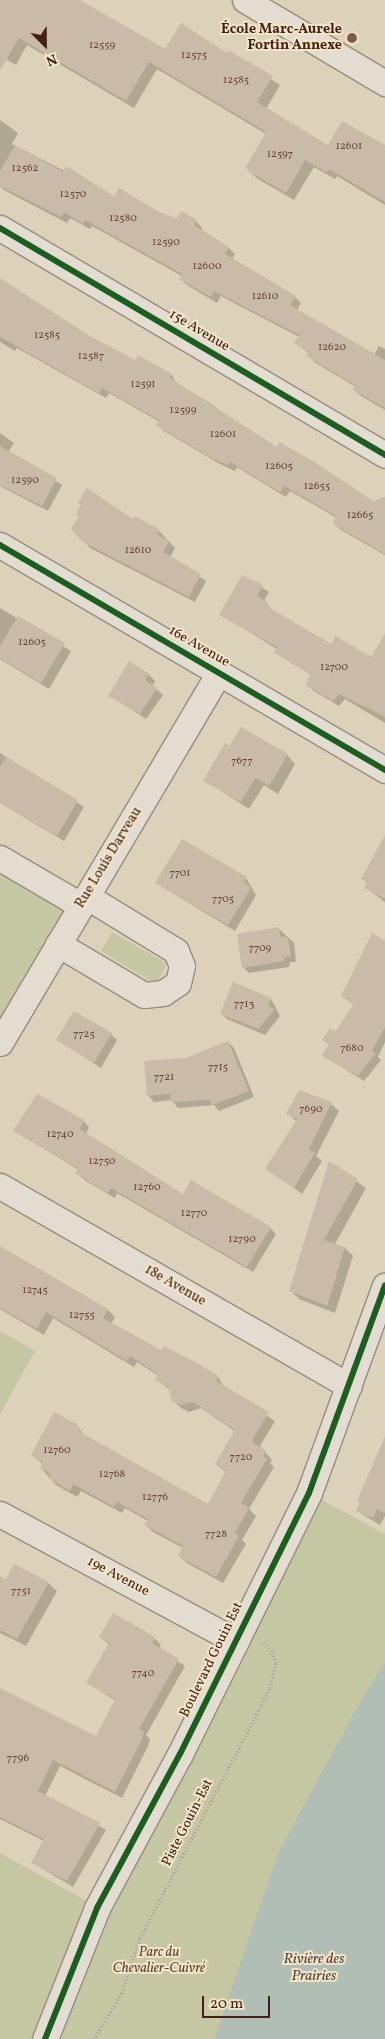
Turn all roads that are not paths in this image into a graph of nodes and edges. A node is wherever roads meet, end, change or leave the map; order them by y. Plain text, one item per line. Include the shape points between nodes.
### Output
1 (245, 0) edge
2 (385, 83) edge
3 (0, 228) edge
4 (385, 455) edge
5 (0, 545) edge
6 (219, 673) junction
7 (385, 770) edge
8 (0, 858) edge
9 (83, 900) junction
10 (58, 944) junction
11 (0, 1044) edge
12 (0, 1186) edge
13 (385, 1285) edge
14 (349, 1386) junction
15 (0, 1514) edge
16 (240, 1632) junction
17 (45, 2039) edge

1 - 2 street
3 - 4 street, 15e Avenue
5 - 6 street, 16e Avenue
6 - 7 street, 16e Avenue
6 - 9 street, Rue Louis Darveau
8 - 9 street
9 - 10 street, Rue Louis Darveau
9 - 10 street via 176,951 182,966 178,983 163,994 144,995
10 - 11 street, Rue Louis Darveau
12 - 14 street, 18e Avenue
13 - 14 street, Boulevard Gouin Est
14 - 16 street, Boulevard Gouin Est via 309,1493
15 - 16 street, 19e Avenue
16 - 17 street, Boulevard Gouin Est via 180,1754 96,1908

